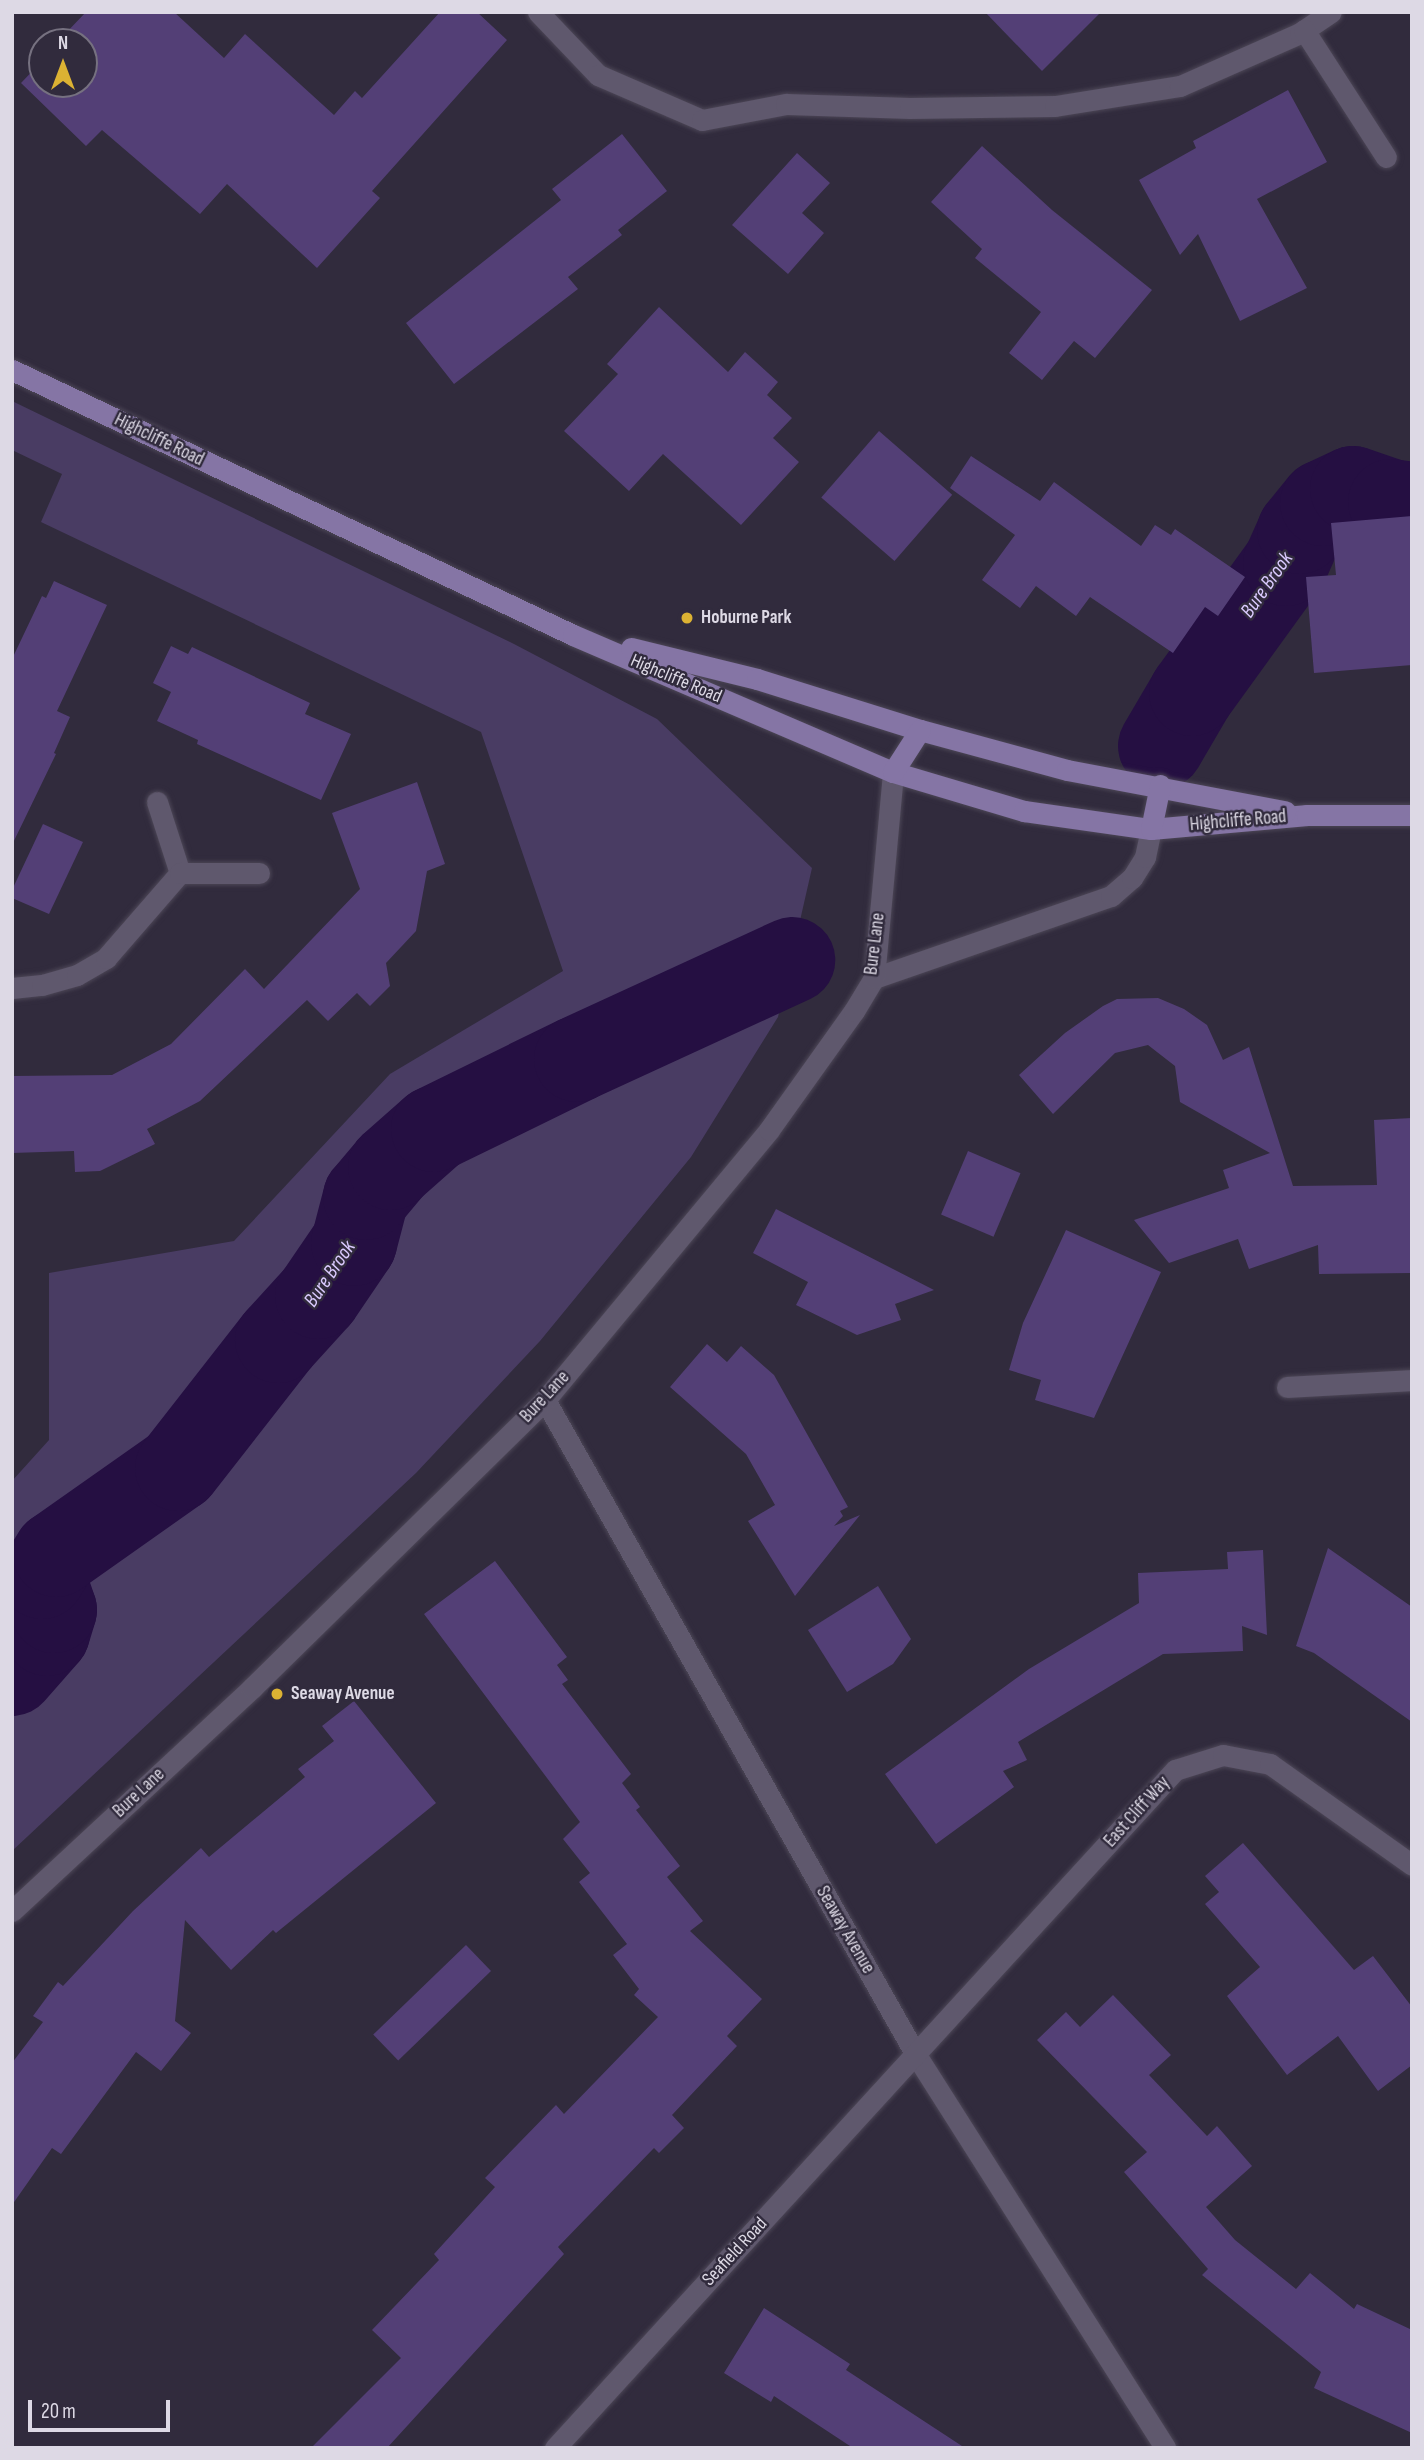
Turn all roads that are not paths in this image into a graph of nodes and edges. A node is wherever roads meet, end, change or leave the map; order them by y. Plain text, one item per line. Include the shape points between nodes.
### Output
1 (538, 12) edge
2 (1331, 12) edge
3 (1304, 30) junction
4 (1386, 157) dead end
5 (12, 370) edge
6 (573, 635) junction
7 (920, 730) junction
8 (893, 772) junction
9 (1160, 785) junction
10 (157, 802) dead end
11 (1307, 815) junction
12 (1412, 815) edge
13 (1151, 829) junction
14 (180, 873) junction
15 (259, 873) dead end
16 (874, 978) junction
17 (12, 988) edge
18 (1412, 1380) edge
19 (1287, 1387) dead end
20 (545, 1400) junction
21 (1412, 1864) edge
22 (12, 1912) edge
23 (916, 2055) junction
24 (555, 2448) edge
25 (1165, 2448) edge

1 - 3 street via 598,75 702,120 786,104 1055,106 1180,86
2 - 3 street
3 - 4 street
5 - 6 main road, Highcliffe Road
6 - 7 main road, Highcliffe Road via 757,679
6 - 8 main road, Highcliffe Road
7 - 8 main road
7 - 9 main road, Highcliffe Road via 1067,770
8 - 13 main road, Highcliffe Road via 1024,811
8 - 16 street, Bure Lane
9 - 11 main road, Highcliffe Road
9 - 13 main road
10 - 14 street
11 - 12 main road
11 - 13 main road, Highcliffe Road
13 - 16 street via 1145,857 1132,878 1111,896
14 - 15 street
14 - 17 street via 106,958 77,975
16 - 20 street, Bure Lane via 769,1130
18 - 19 street
20 - 22 street, Bure Lane via 252,1688
20 - 23 street, Seaway Avenue
21 - 23 street, East Cliff Way via 1270,1764 1223,1755 1175,1770
23 - 24 street, Seafield Road
23 - 25 street, Seaway Avenue

